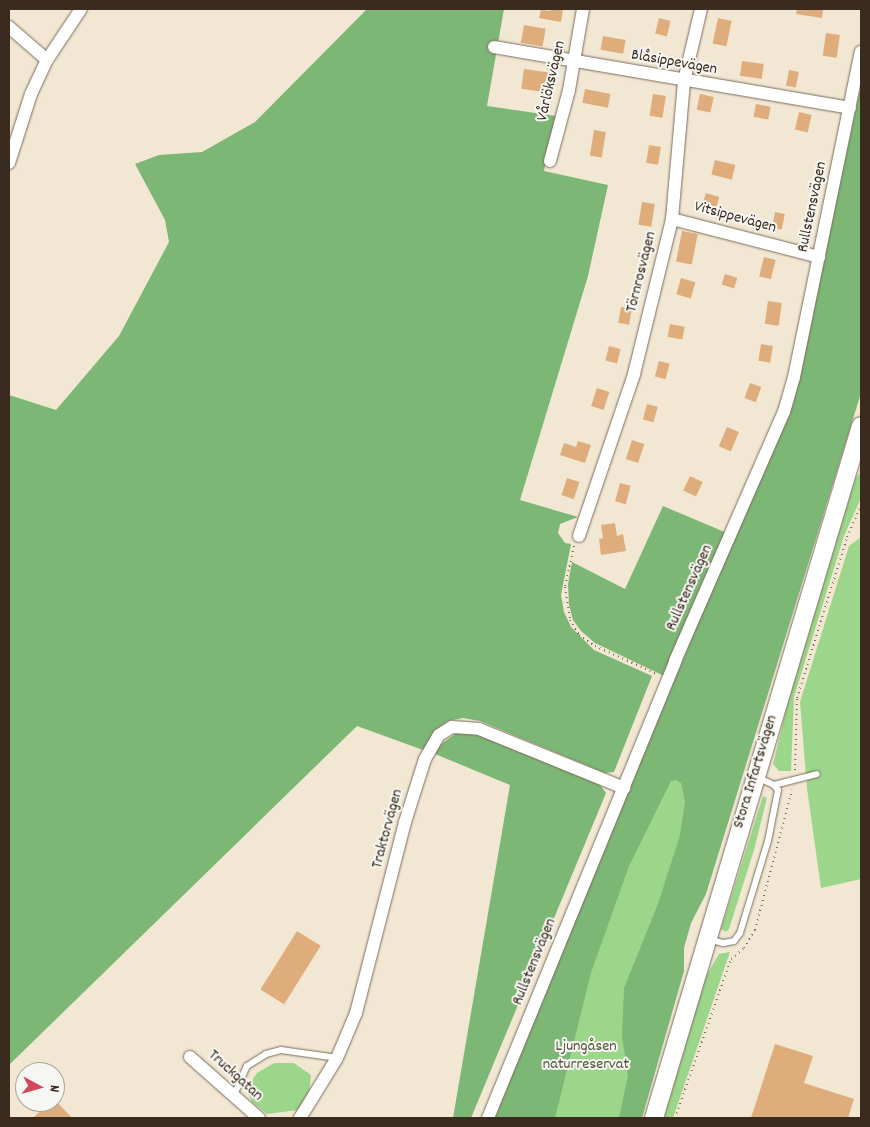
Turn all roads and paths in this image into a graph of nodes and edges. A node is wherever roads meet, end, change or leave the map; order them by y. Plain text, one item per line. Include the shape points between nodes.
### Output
1 (81, 9) edge
2 (583, 9) edge
3 (701, 9) edge
4 (9, 27) edge
5 (494, 47) dead end
6 (861, 52) edge
7 (47, 60) junction
8 (574, 61) junction
9 (684, 82) junction
10 (850, 108) junction
11 (550, 160) dead end
12 (9, 163) edge
13 (672, 219) junction
14 (819, 257) junction
15 (861, 426) edge
16 (856, 460) edge
17 (579, 536) joint
18 (668, 679) junction
19 (817, 774) dead end
20 (754, 776) junction
21 (774, 785) junction
22 (624, 788) junction
23 (707, 939) junction
24 (190, 1057) dead end
25 (336, 1058) junction
26 (234, 1095) junction
27 (259, 1118) edge
28 (300, 1118) edge
29 (488, 1118) edge
30 (654, 1118) edge

1 - 7 street
2 - 8 street, Vårlöksvägen
3 - 9 street, Törnrosvägen
4 - 7 street
5 - 8 street, Blåsippevägen
6 - 10 street, Rullstensvägen
7 - 12 street via 31,94
8 - 9 street, Blåsippevägen
8 - 11 street, Vårlöksvägen
9 - 10 street, Blåsippevägen
9 - 13 street, Törnrosvägen
10 - 14 street, Rullstensvägen
13 - 14 street, Vitsippevägen
13 - 17 street, Törnrosvägen via 634,374
14 - 18 street, Rullstensvägen via 784,412
15 - 16 main road, Stora Infartsvägen
16 - 20 main road, Stora Infartsvägen
17 - 18 path via 565,587 570,620 580,635 595,646
18 - 22 street, Rullstensvägen
19 - 21 lane
20 - 21 lane
20 - 23 main road, Stora Infartsvägen
21 - 23 lane via 778,800 740,933 734,941 722,943
22 - 25 street, Traktorvägen via 479,729 452,727 440,735 425,759 405,822 356,1013
22 - 29 street, Rullstensvägen
23 - 30 main road, Stora Infartsvägen
24 - 26 street, Truckgatan
25 - 26 lane via 281,1050 266,1054 247,1066
25 - 28 street, Traktorvägen
26 - 27 street, Truckgatan

